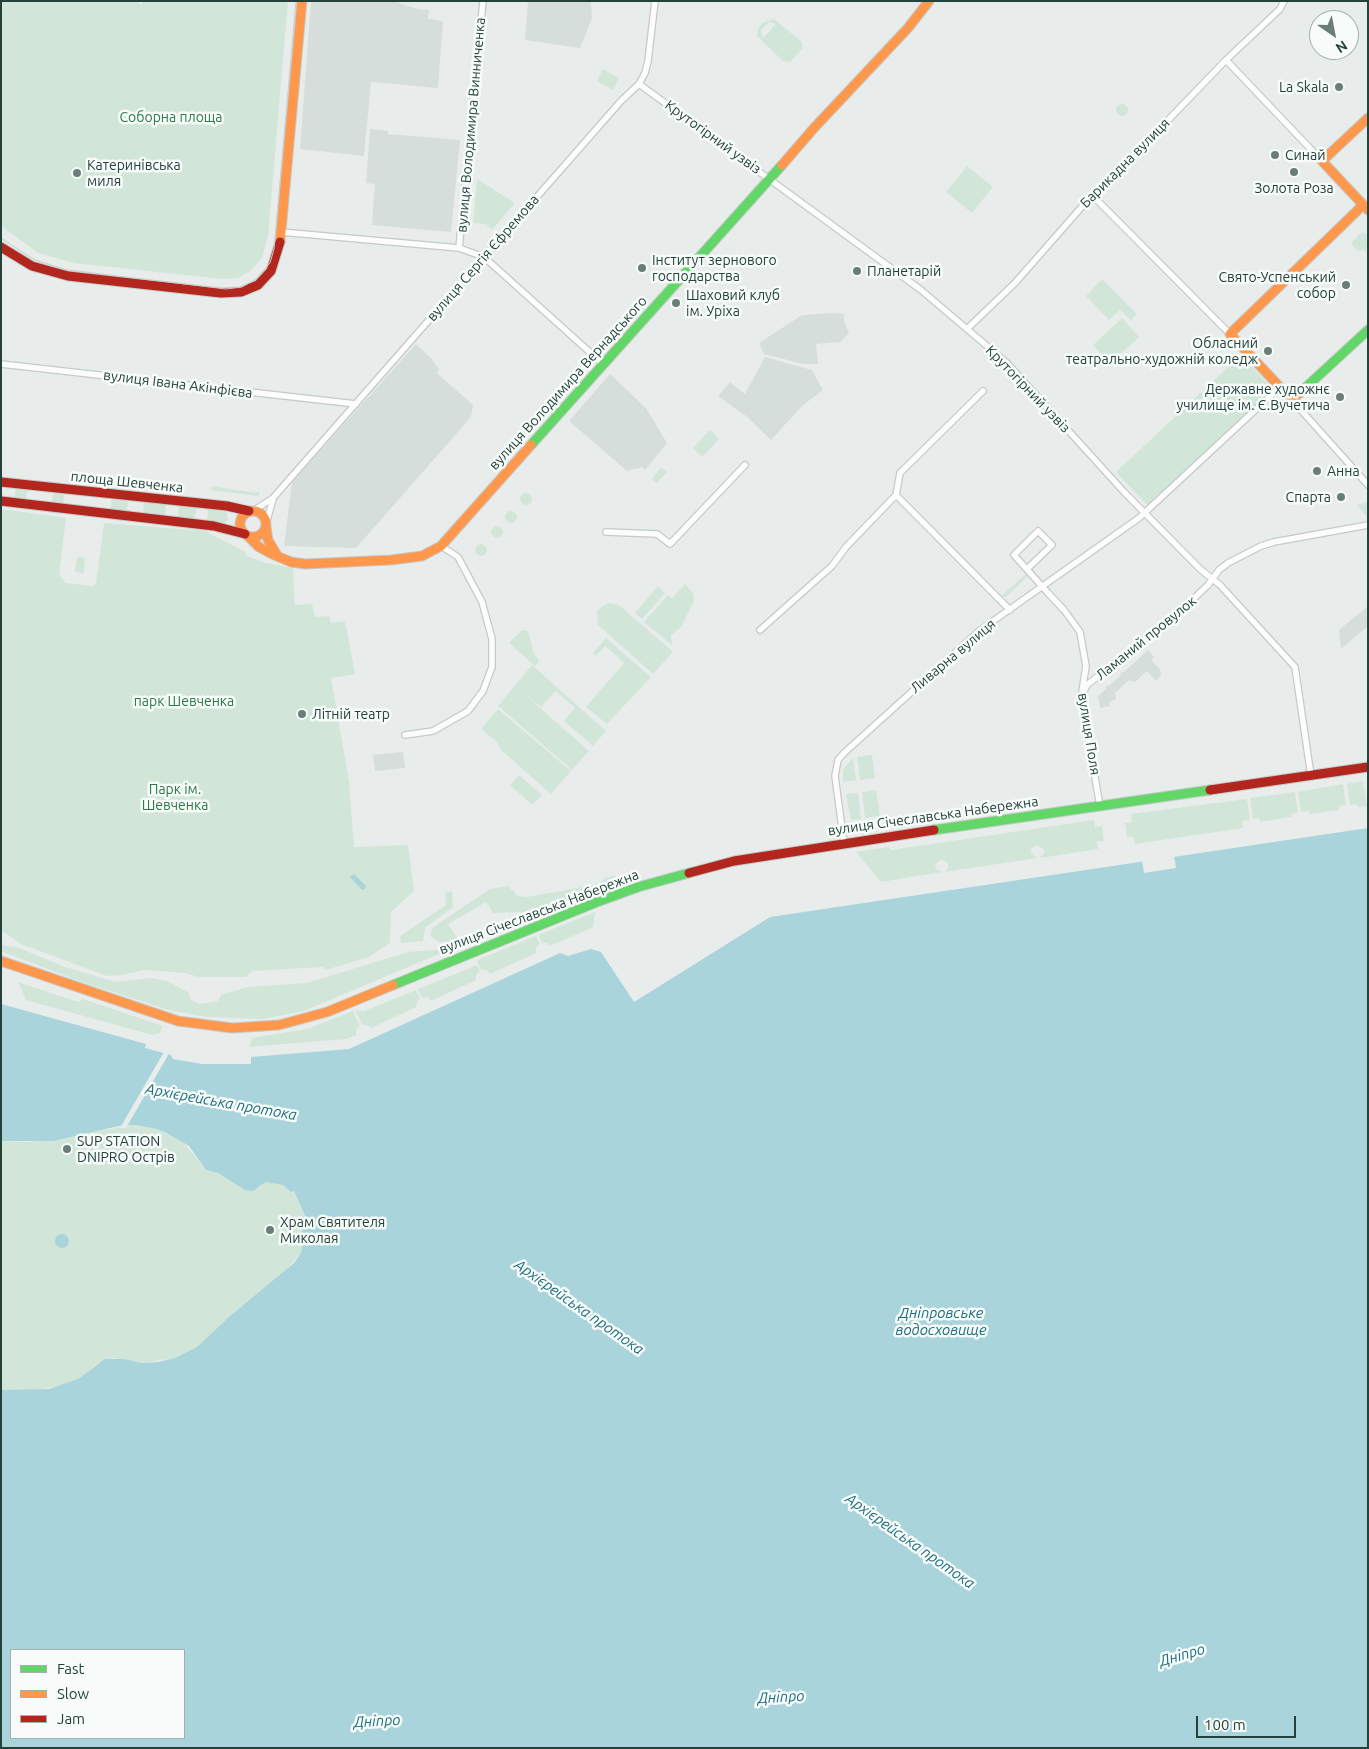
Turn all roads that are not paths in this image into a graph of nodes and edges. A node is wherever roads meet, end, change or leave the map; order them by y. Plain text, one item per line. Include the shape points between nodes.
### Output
1 (302, 1) edge
2 (483, 1) edge
3 (655, 1) edge
4 (929, 1) edge
5 (1284, 1) edge
6 (1226, 60) junction
7 (639, 84) junction
8 (1368, 118) edge
9 (1322, 161) junction
10 (770, 180) junction
11 (1094, 197) junction
12 (1366, 207) edge
13 (282, 232) junction
14 (1, 247) edge
15 (459, 248) junction
16 (484, 257) junction
17 (968, 328) junction
18 (1368, 330) edge
19 (1230, 334) junction
20 (1, 364) edge
21 (603, 364) junction
22 (1280, 387) junction
23 (983, 391) dead end
24 (1292, 400) junction
25 (356, 404) junction
26 (744, 465) dead end
27 (1, 482) edge
28 (1368, 485) edge
29 (896, 495) junction
30 (273, 498) junction
31 (1, 501) edge
32 (251, 511) junction
33 (1145, 513) junction
34 (266, 525) junction
35 (1367, 526) edge
36 (606, 532) dead end
37 (247, 535) junction
38 (441, 546) junction
39 (277, 555) junction
40 (1027, 569) junction
41 (1212, 577) junction
42 (1043, 587) junction
43 (1010, 610) junction
44 (760, 630) dead end
45 (1080, 698) junction
46 (405, 735) dead end
47 (1368, 767) edge
48 (1311, 776) junction
49 (1100, 806) junction
50 (844, 843) junction
51 (1, 962) edge

1 - 13 main road
2 - 15 street, вулиця Володимира Винниченка
3 - 7 street, вулиця Сергія Єфремова via 647,67
4 - 10 main road, вулиця Володимира Вернадського
5 - 6 street, Барикадна вулиця via 1280,9
6 - 9 street
6 - 11 street, Барикадна вулиця
7 - 10 street, Крутогірний узвіз
7 - 16 street, вулиця Сергія Єфремова
8 - 9 main road
9 - 12 main road
10 - 17 street, Крутогірний узвіз
10 - 21 main road, вулиця Володимира Вернадського
11 - 17 street, Барикадна вулиця via 1086,202 1015,283
11 - 19 street
12 - 19 main road
13 - 14 main road via 275,263 265,278 250,289 231,293 57,274 24,263
13 - 15 street
15 - 16 street
16 - 21 street
16 - 25 street, вулиця Сергія Єфремова
17 - 33 street, Крутогірний узвіз via 1007,363
18 - 24 main road
19 - 22 main road
20 - 25 street, вулиця Івана Акінфієва
21 - 38 main road, вулиця Володимира Вернадського
22 - 24 main road
22 - 33 street, Ливарна вулиця
23 - 29 street via 900,473
24 - 28 street
25 - 30 street, вулиця Сергія Єфремова
26 - 36 street via 670,544 657,534
27 - 32 main road, площа Шевченка
29 - 43 street
29 - 44 street via 832,566
30 - 32 street, вулиця Сергія Єфремова
30 - 34 street, вулиця Сергія Єфремова
31 - 37 main road via 214,526
32 - 34 main road via 262,514
32 - 37 main road via 243,515 240,522
33 - 41 street, Крутогірний узвіз via 1200,569
33 - 42 street, Ливарна вулиця
34 - 37 main road via 260,535
34 - 39 main road via 268,540
35 - 41 street, Ламаний провулок via 1306,534 1261,546 1228,563
37 - 39 main road, вулиця Володимира Вернадського
38 - 39 main road, вулиця Володимира Вернадського via 422,556 379,561 305,564
38 - 46 street via 458,557 482,602 492,639 492,667 483,691 468,712 433,731
40 - 40 street, вулиця Поля via 1014,555 1038,531 1052,545
40 - 42 street, вулиця Поля
41 - 45 street, Ламаний провулок via 1188,604 1087,685
41 - 48 street, Крутогірний узвіз via 1295,667
42 - 43 street, Ливарна вулиця
42 - 45 street, вулиця Поля via 1080,632 1086,666
43 - 50 street, Ливарна вулиця via 952,655 838,760 835,776
45 - 49 street, вулиця Поля
47 - 48 main road, вулиця Січеславська Набережна
48 - 49 main road, вулиця Січеславська Набережна
49 - 50 main road, вулиця Січеславська Набережна
50 - 51 main road, вулиця Січеславська Набережна via 734,861 638,887 327,1012 270,1027 232,1028 178,1021

